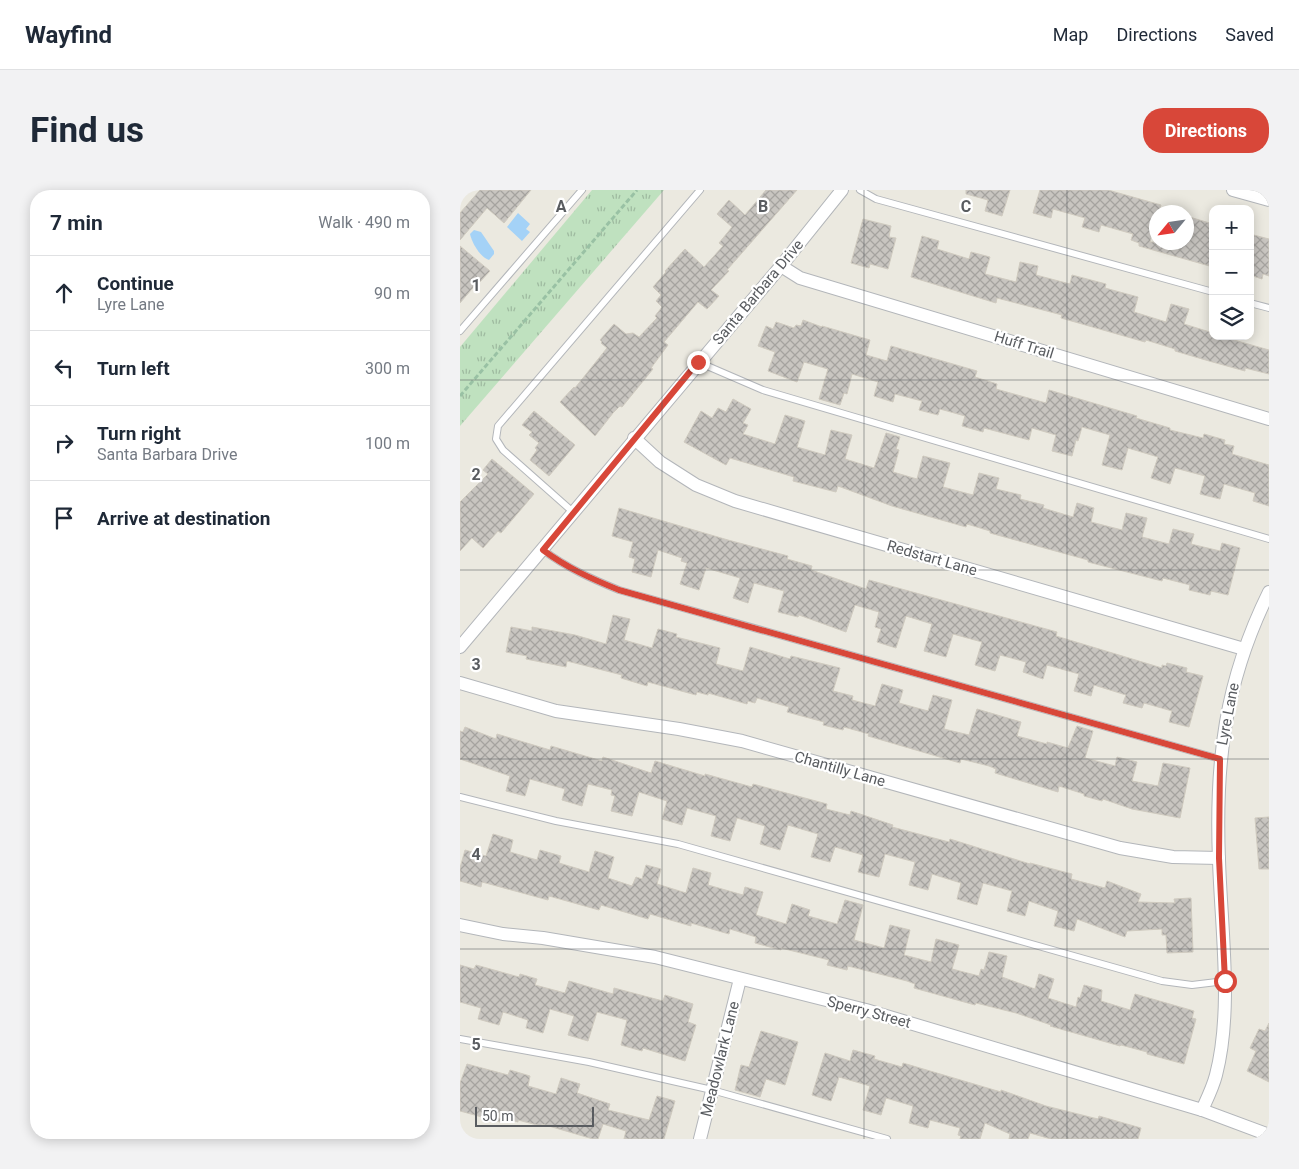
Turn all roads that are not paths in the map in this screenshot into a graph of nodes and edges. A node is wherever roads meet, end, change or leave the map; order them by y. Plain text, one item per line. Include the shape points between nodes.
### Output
1 (582, 190) edge
2 (700, 190) edge
3 (842, 190) edge
4 (860, 190) edge
5 (1233, 190) edge
6 (1269, 200) edge
7 (781, 266) junction
8 (1209, 291) edge
9 (1254, 304) edge
10 (1269, 308) edge
11 (460, 331) edge
12 (698, 362) junction
13 (1269, 419) edge
14 (634, 438) junction
15 (573, 512) junction
16 (1269, 539) edge
17 (543, 550) junction
18 (1269, 592) edge
19 (460, 647) edge
20 (1244, 649) junction
21 (460, 684) edge
22 (1220, 759) junction
23 (460, 797) edge
24 (1219, 858) junction
25 (460, 925) edge
26 (740, 979) junction
27 (1225, 981) junction
28 (460, 1039) edge
29 (712, 1090) junction
30 (1202, 1110) junction
31 (1269, 1135) edge
32 (700, 1139) edge
33 (887, 1139) edge

1 - 11 lane
2 - 15 lane via 498,426 496,439 503,450
3 - 7 street, Santa Barbara Drive
4 - 8 lane via 876,199
5 - 6 street
7 - 12 street, Santa Barbara Drive
7 - 13 street, Huff Trail via 800,278
9 - 10 lane
12 - 14 street, Santa Barbara Drive
12 - 16 lane via 763,390
14 - 15 street, Santa Barbara Drive
14 - 20 street, Redstart Lane via 660,462 696,486 735,501
15 - 17 street, Santa Barbara Drive
17 - 19 street, Santa Barbara Drive
17 - 22 lane via 584,576 619,590
18 - 20 street, Lyre Lane
20 - 22 street, Lyre Lane via 1228,703
21 - 24 street, Chantilly Lane via 556,711 742,741 1120,848 1173,857
22 - 24 street, Lyre Lane
23 - 27 lane via 556,821 678,844 1162,981 1192,986
24 - 27 street, Lyre Lane
25 - 26 street, Sperry Street via 655,957
26 - 29 street, Meadowlark Lane
26 - 30 street, Sperry Street via 866,1010
27 - 30 street, Lyre Lane via 1222,1039 1216,1075
28 - 29 lane via 589,1062
29 - 32 street, Meadowlark Lane
29 - 33 lane
30 - 31 street, Sperry Street

